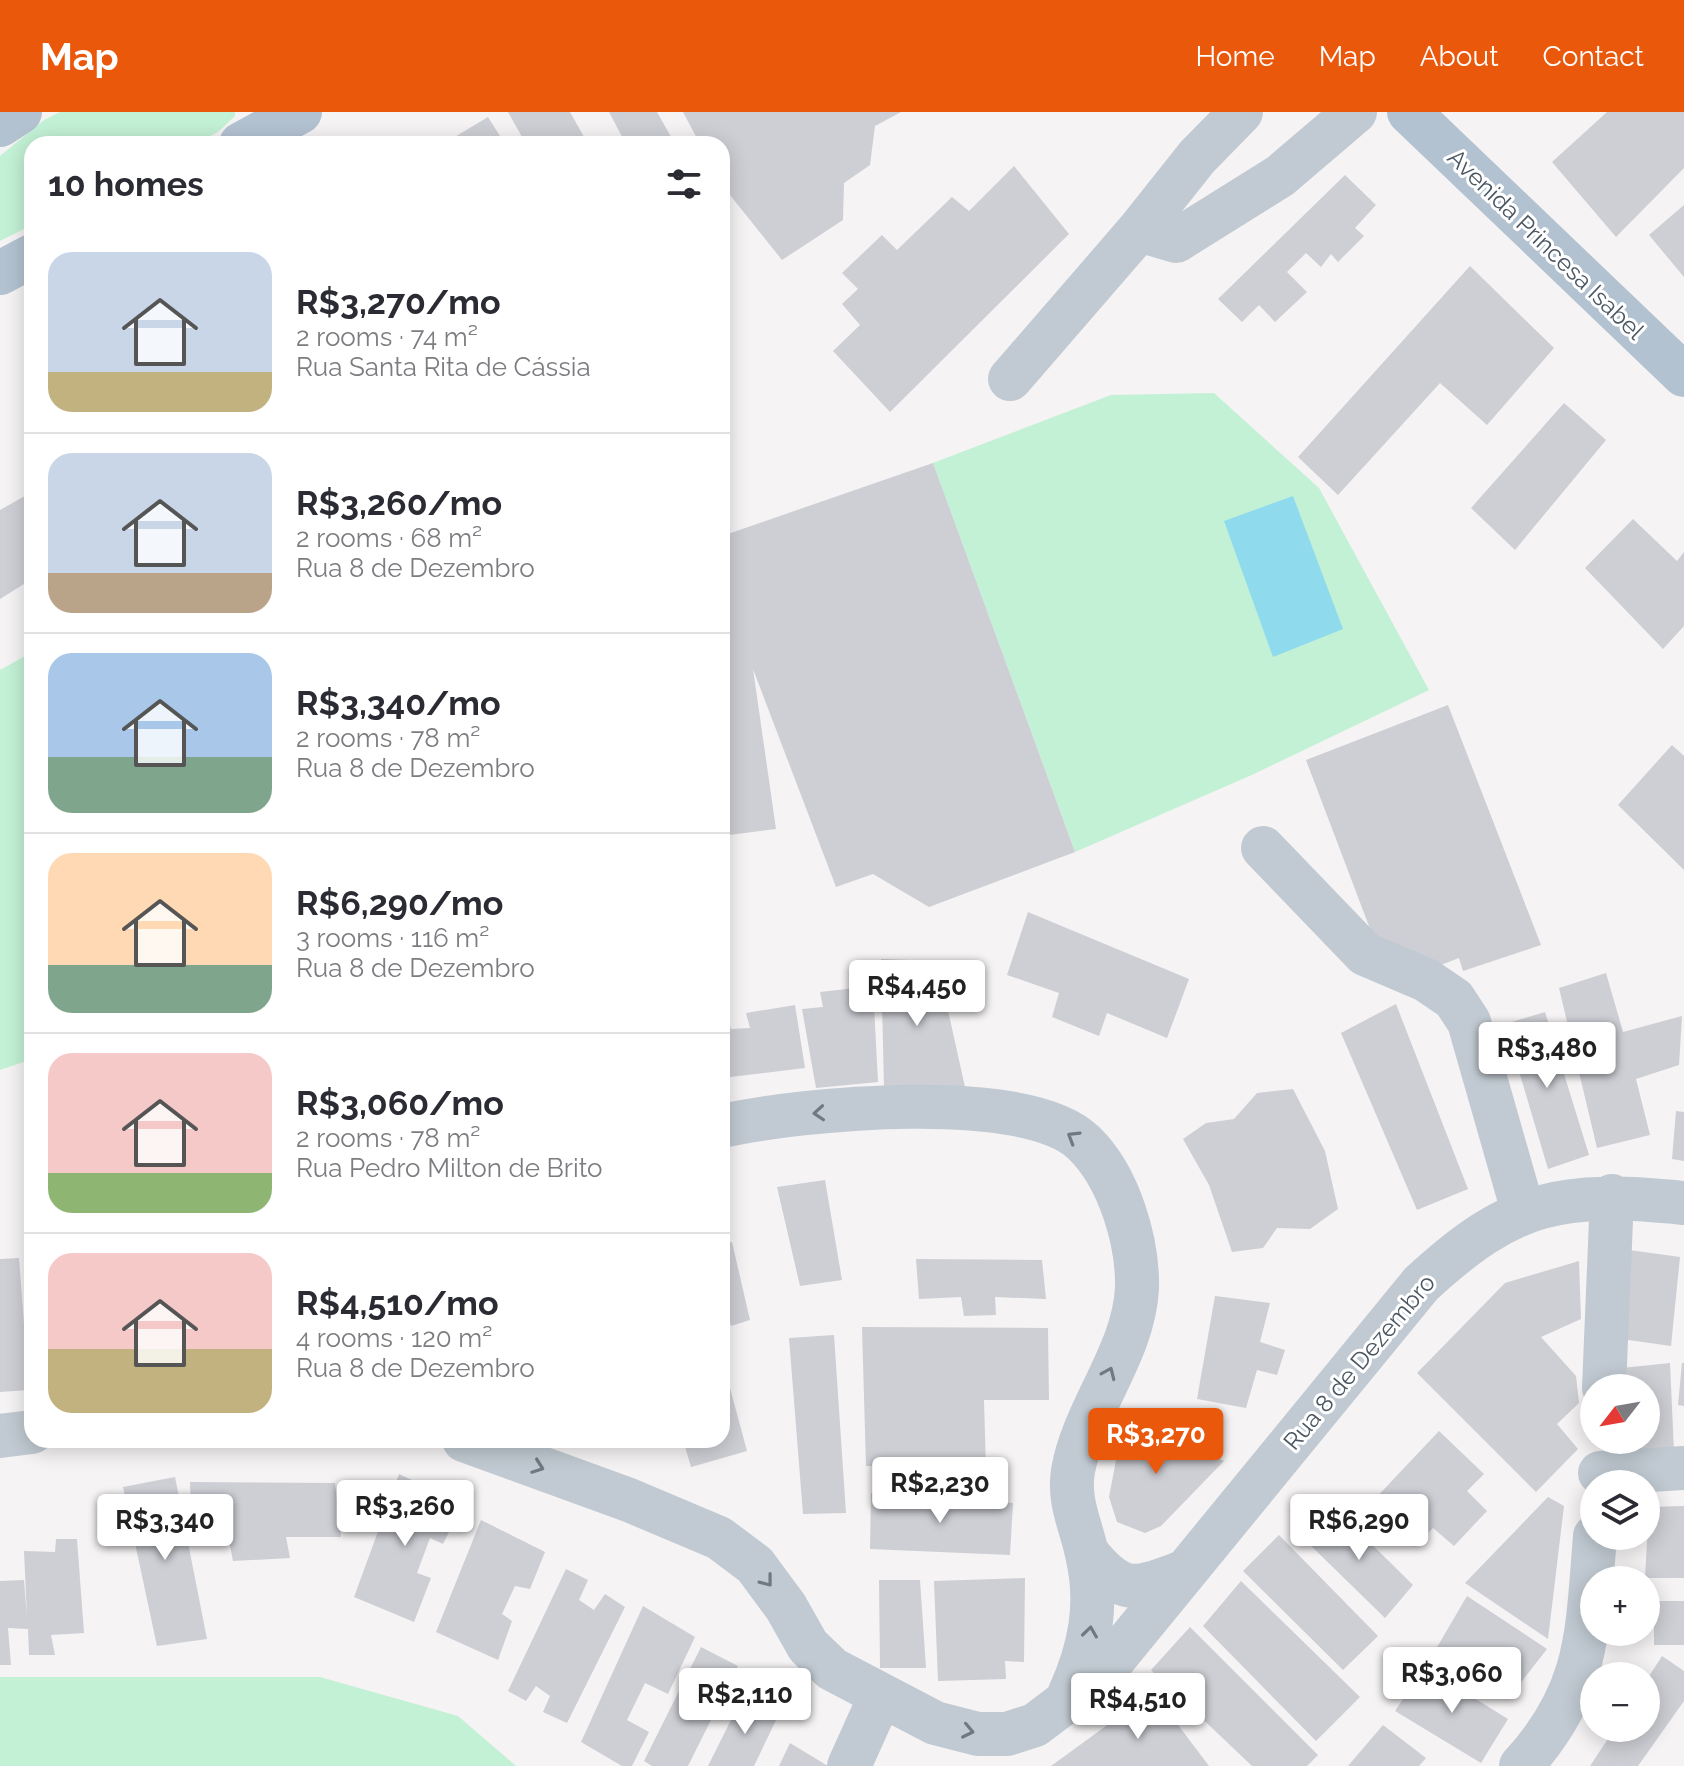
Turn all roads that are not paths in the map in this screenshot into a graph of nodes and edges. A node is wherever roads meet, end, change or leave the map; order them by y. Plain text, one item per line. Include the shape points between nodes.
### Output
1 (6, 112) edge
2 (20, 112) edge
3 (300, 112) edge
4 (1241, 112) edge
5 (1355, 112) edge
6 (1409, 112) edge
7 (0, 114) edge
8 (0, 125) edge
9 (255, 130) edge
10 (1197, 157) junction
11 (1225, 190) dead end
12 (1139, 230) junction
13 (24, 260) edge
14 (0, 273) edge
15 (1684, 375) edge
16 (1010, 379) dead end
17 (1263, 848) dead end
18 (730, 1125) edge
19 (1612, 1196) junction
20 (1684, 1203) edge
21 (1523, 1211) junction
22 (1605, 1374) edge
23 (24, 1433) edge
24 (0, 1436) edge
25 (486, 1448) edge
26 (1600, 1466) edge
27 (1684, 1468) edge
28 (1594, 1550) edge
29 (1088, 1554) junction
30 (1186, 1571) junction
31 (881, 1695) junction
32 (1064, 1704) junction
33 (849, 1766) edge
34 (1521, 1766) edge

1 - 7 main road
2 - 8 main road
3 - 9 main road
4 - 10 street
5 - 12 street via 1280,176 1176,241
6 - 15 main road, Avenida Princesa Isabel
10 - 11 street
10 - 12 street
12 - 16 street
13 - 14 main road
17 - 21 street via 1365,954 1426,980 1454,999 1469,1022
29 -> 18 street via 1073,1509 1073,1473 1087,1423 1127,1335 1137,1290 1132,1237 1109,1177 1083,1142 1040,1119 995,1109 820,1112
19 - 20 street, Rua 8 de Dezembro
19 - 21 street, Rua 8 de Dezembro
19 - 22 street
21 - 30 street, Rua 8 de Dezembro via 1459,1249 1421,1284
23 - 24 street
25 -> 31 street, Rua 8 de Dezembro via 719,1538 755,1565 808,1646 832,1669
26 - 27 street
28 - 34 street via 1582,1667 1563,1712
29 - 30 street via 1108,1579 1127,1586 1148,1585
32 -> 29 street via 1092,1628
30 - 32 street, Rua 8 de Dezembro via 1100,1676
31 -> 32 street, Rua 8 de Dezembro via 935,1723 978,1734 1007,1734 1035,1725
31 - 33 street

